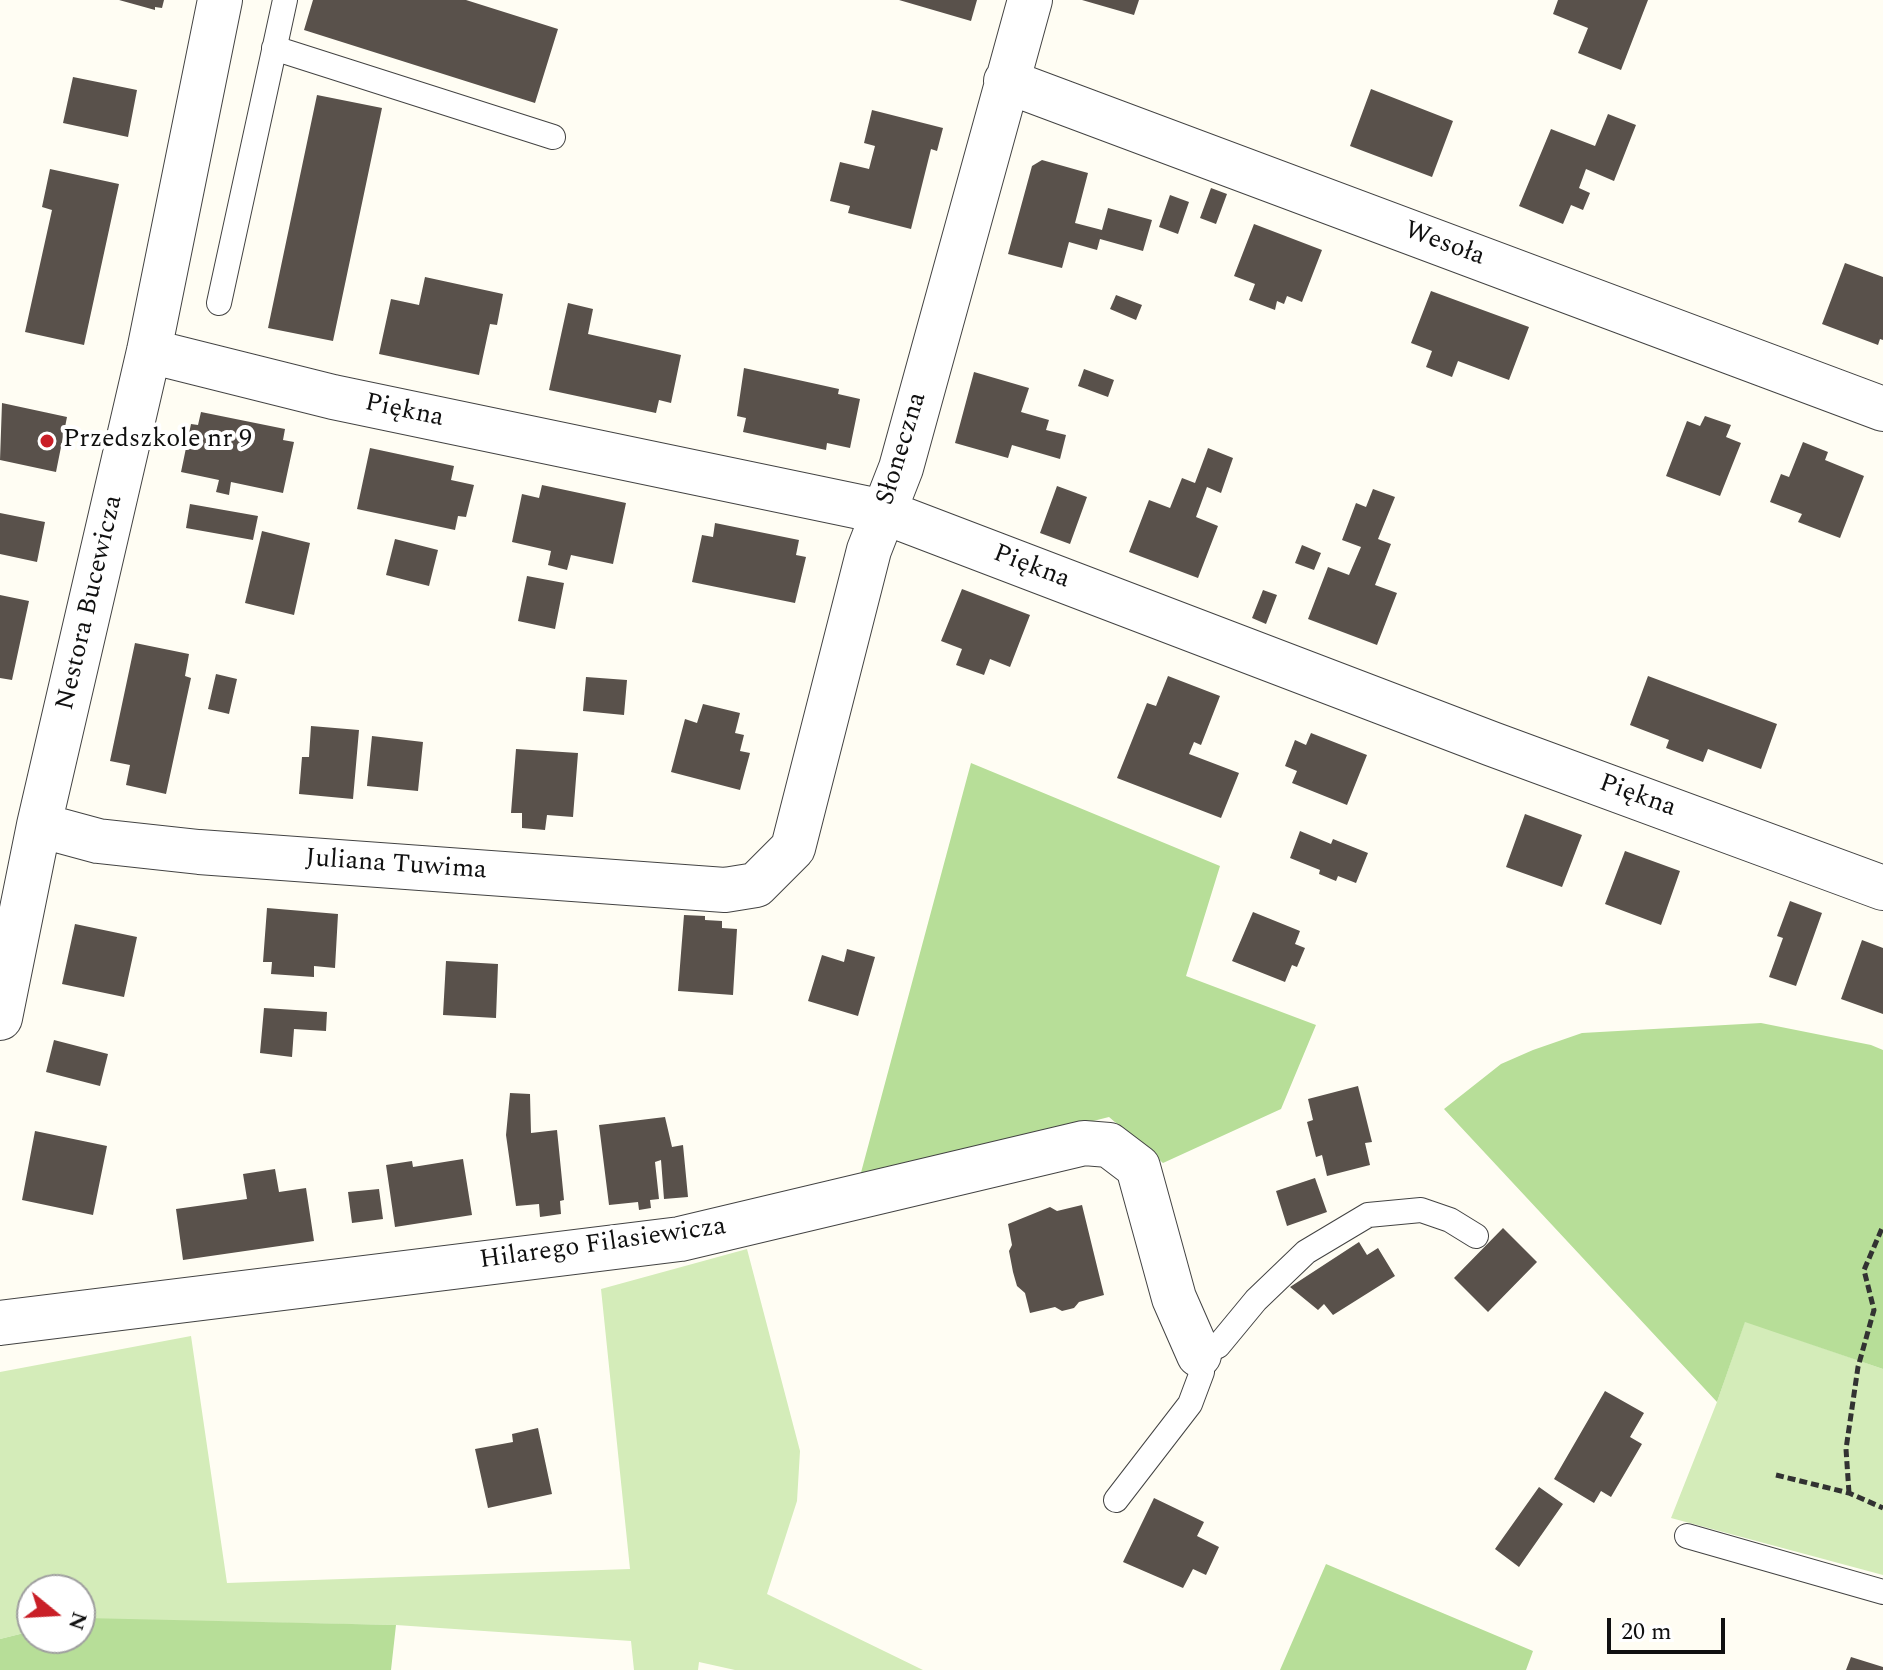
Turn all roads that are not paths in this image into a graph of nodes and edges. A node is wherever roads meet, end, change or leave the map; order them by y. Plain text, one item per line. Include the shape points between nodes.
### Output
1 (220, 0) edge
2 (285, 0) edge
3 (1030, 0) edge
4 (274, 48) junction
5 (1006, 81) junction
6 (553, 137) dead end
7 (219, 303) dead end
8 (149, 351) junction
9 (1883, 409) edge
10 (884, 512) junction
11 (39, 825) junction
12 (756, 885) joint
13 (1883, 888) edge
14 (0, 1018) edge
15 (1476, 1236) dead end
16 (0, 1323) edge
17 (1199, 1355) junction
18 (1116, 1500) dead end
19 (1687, 1536) dead end
20 (1883, 1592) edge

1 - 8 street, Nestora Bucewicza
2 - 4 lane
3 - 5 street, Słoneczna
4 - 6 lane
4 - 7 lane
5 - 9 street, Wesoła
5 - 10 street, Słoneczna via 901,468
8 - 10 street, Piękna via 333,397
8 - 11 street, Nestora Bucewicza
10 - 12 street, Słoneczna via 869,550 793,848
10 - 13 street, Piękna
11 - 12 street, Juliana Tuwima via 98,841 199,852 725,890
11 - 14 street, Nestora Bucewicza
15 - 17 lane via 1421,1210 1368,1215 1306,1252 1218,1346
16 - 17 street, Hilarego Filasiewicza via 680,1239 1084,1143 1109,1145 1138,1167 1174,1298
17 - 18 lane via 1202,1372 1190,1404
19 - 20 lane

